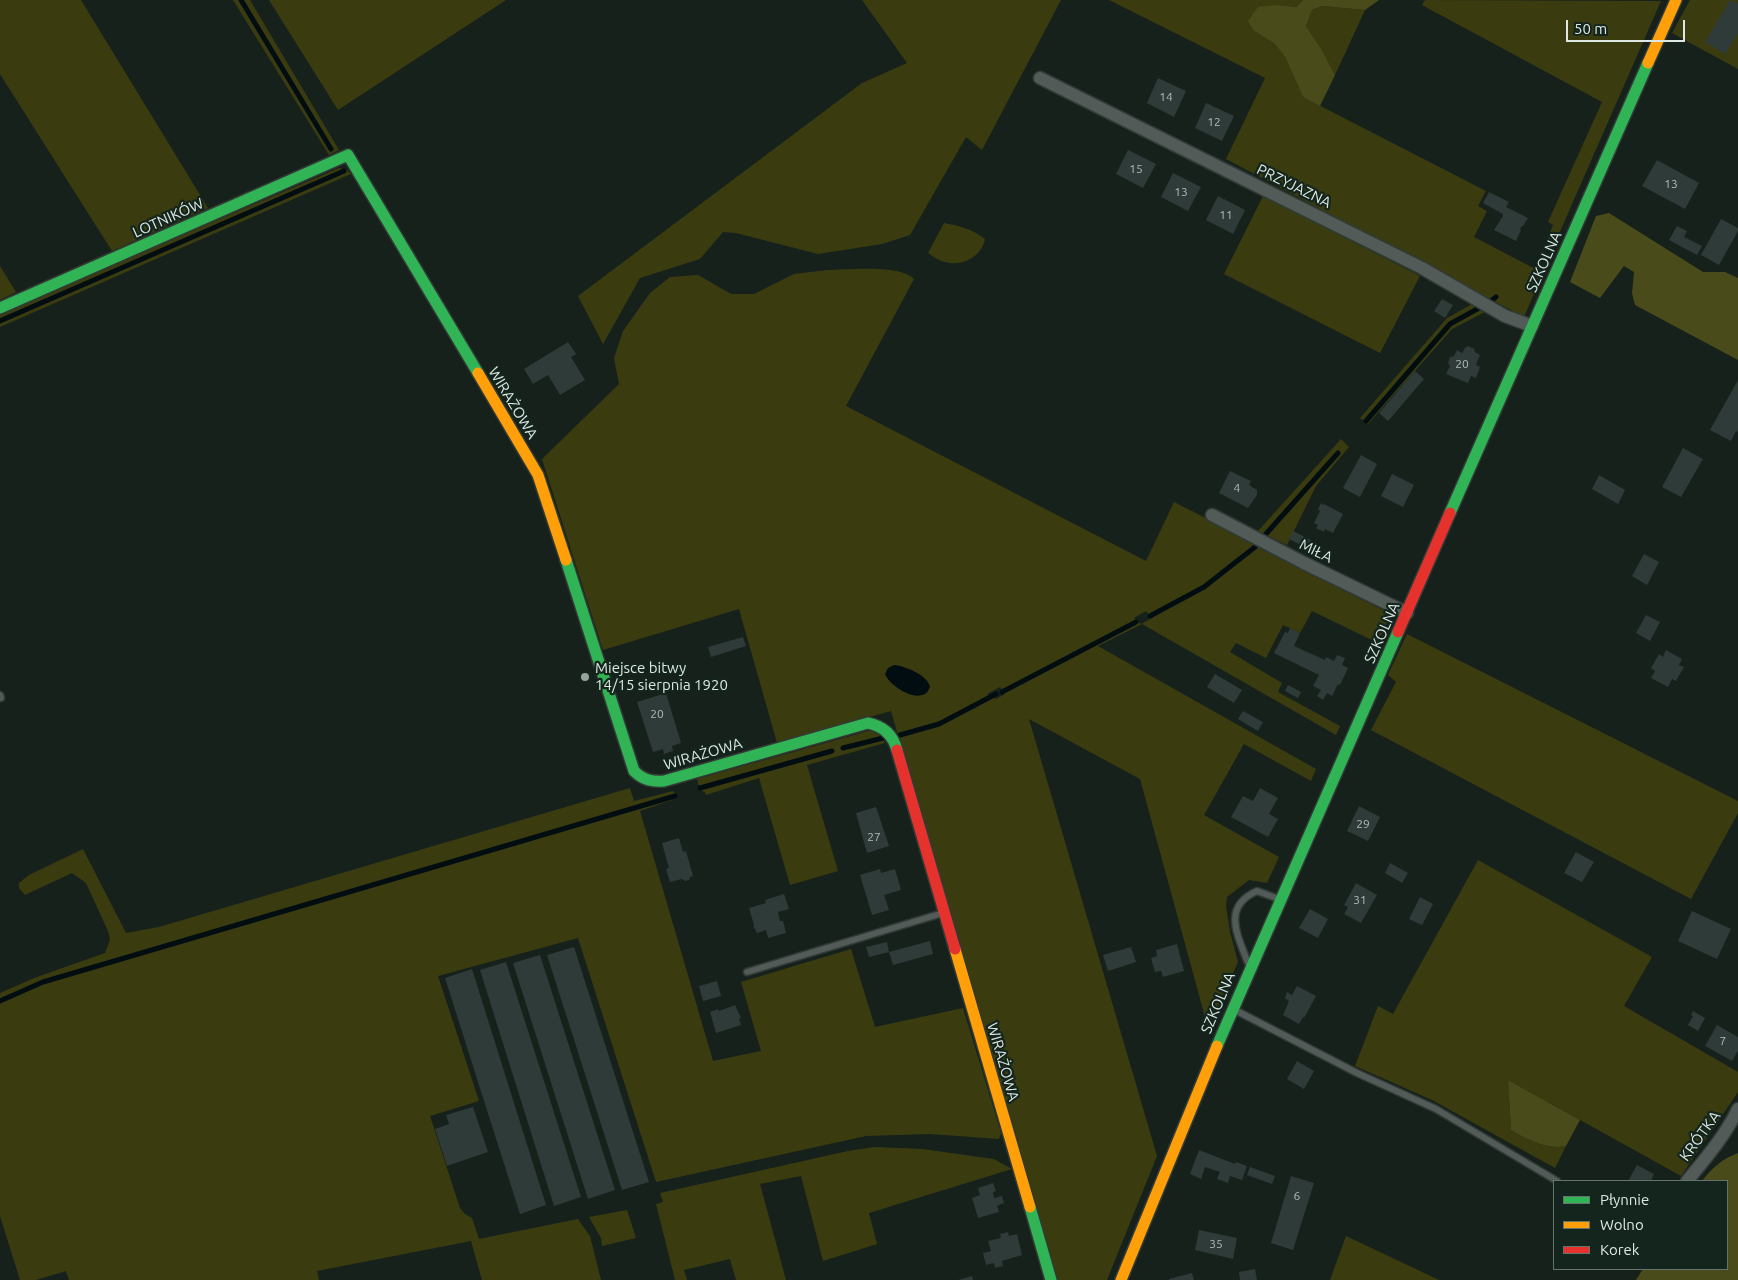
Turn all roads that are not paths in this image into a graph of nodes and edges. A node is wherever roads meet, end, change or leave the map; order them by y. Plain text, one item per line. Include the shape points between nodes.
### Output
1 (1676, 0) edge
2 (1040, 78) dead end
3 (348, 155) joint
4 (0, 308) edge
5 (1532, 326) junction
6 (1212, 515) dead end
7 (1407, 613) junction
8 (1280, 899) junction
9 (943, 913) junction
10 (1250, 967) junction
11 (747, 972) dead end
12 (1232, 1009) junction
13 (1738, 1109) edge
14 (1555, 1180) edge
15 (1688, 1180) edge
16 (1051, 1280) edge
17 (1121, 1280) edge

1 - 5 street, SZKOLNA
2 - 5 street, PRZYJAZNA via 1422,268 1505,316
3 - 4 street, LOTNIKÓW
3 - 9 street, WIRAŻOWA via 538,475 634,771 652,782 664,781 868,723 879,724 887,729 896,745
5 - 7 street, SZKOLNA
6 - 7 street, MIŁA
7 - 8 street, SZKOLNA
8 - 10 street, SZKOLNA
8 - 10 lane via 1257,891 1239,904 1235,926
9 - 11 lane
9 - 16 street, WIRAŻOWA
10 - 12 street, SZKOLNA
12 - 14 lane via 1436,1109
12 - 17 street, SZKOLNA
13 - 15 street, KRÓTKA via 1716,1146

